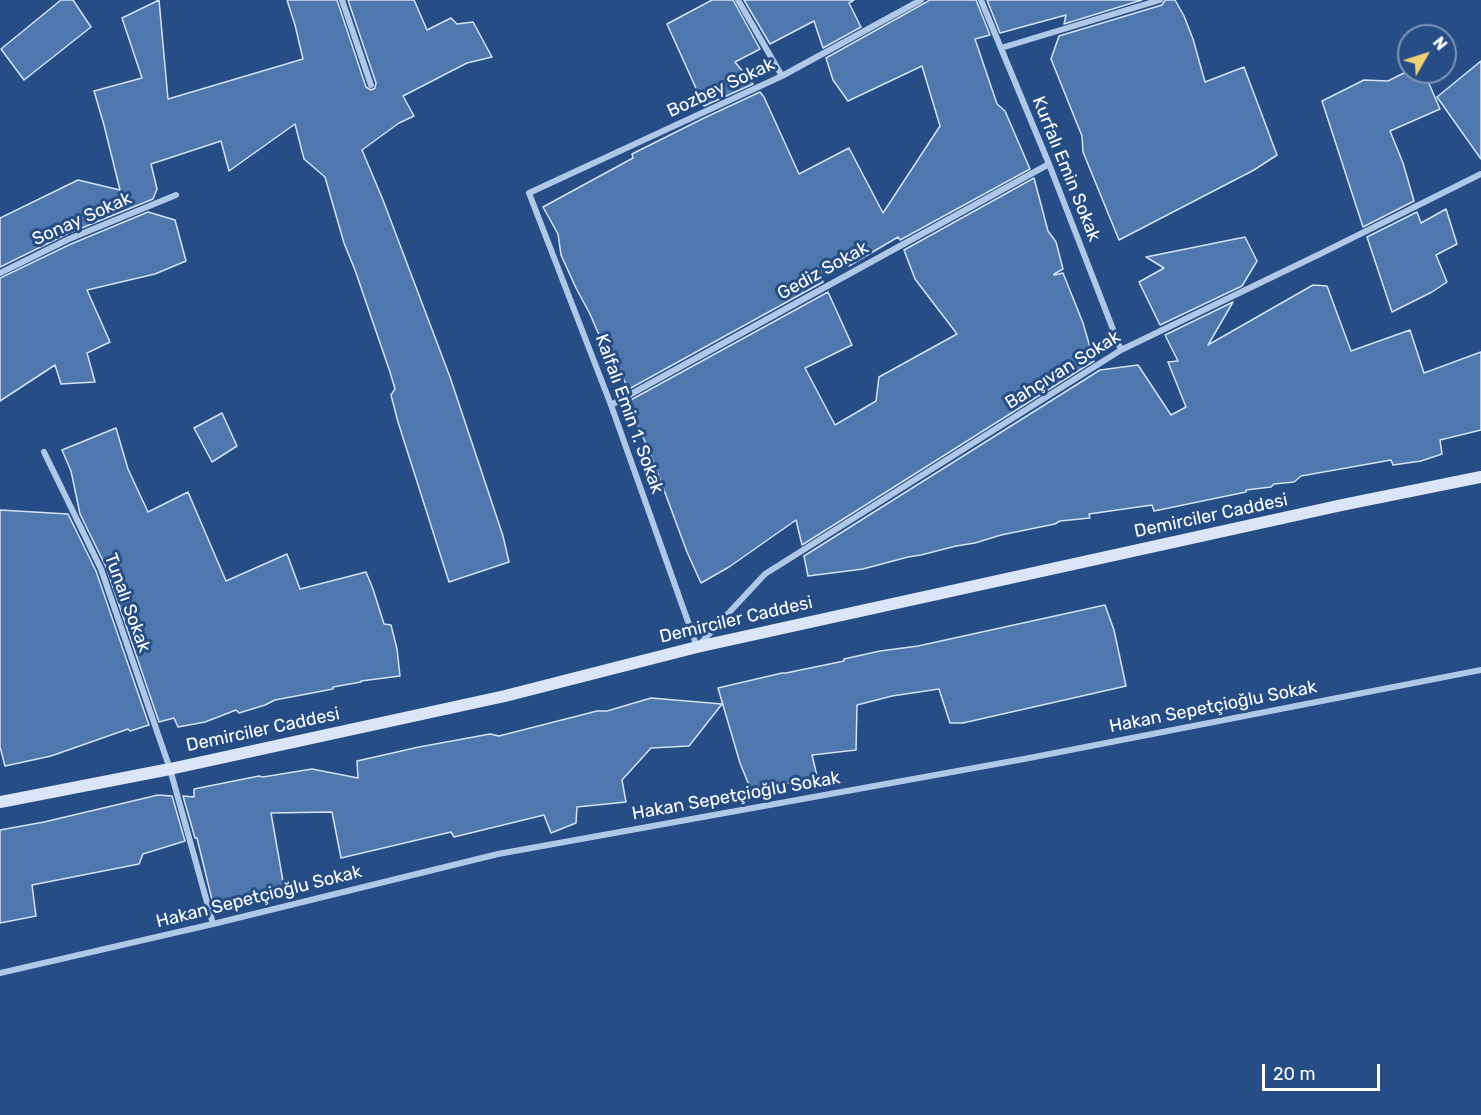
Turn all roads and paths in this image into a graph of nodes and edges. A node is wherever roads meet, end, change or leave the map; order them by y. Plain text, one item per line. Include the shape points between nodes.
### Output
1 (342, 0) edge
2 (738, 0) edge
3 (921, 0) edge
4 (981, 0) edge
5 (1160, 0) edge
6 (1001, 48) junction
7 (782, 76) junction
8 (371, 85) dead end
9 (1049, 164) junction
10 (1481, 174) edge
11 (529, 193) joint
12 (177, 195) dead end
13 (0, 273) edge
14 (1121, 350) junction
15 (611, 405) junction
16 (44, 452) dead end
17 (1481, 477) edge
18 (697, 646) junction
19 (1481, 670) edge
20 (170, 769) junction
21 (0, 802) edge
22 (213, 924) junction
23 (0, 973) edge

1 - 8 street
2 - 7 street
3 - 7 street, Bozbey Sokak
4 - 6 street, Kurfalı Emin Sokak
5 - 6 street
6 - 9 street, Kurfalı Emin Sokak
7 - 11 street, Bozbey Sokak
9 - 14 street, Kurfalı Emin Sokak
9 - 15 street, Gediz Sokak
10 - 14 street, Bahçıvan Sokak
11 - 15 street, Kalfalı Emin 1. Sokak
12 - 13 street, Sonay Sokak via 69,239
14 - 18 street, Bahçıvan Sokak via 765,574
15 - 18 street, Kalfalı Emin 1. Sokak
16 - 20 street, Tunalı Sokak via 101,569
17 - 18 street, Demirciler Caddesi
18 - 20 street, Demirciler Caddesi via 505,696
19 - 22 street, Hakan Sepetçioğlu Sokak via 1024,759 498,854
20 - 21 street, Demirciler Caddesi
20 - 22 street, Tunalı Sokak
22 - 23 street, Hakan Sepetçioğlu Sokak

